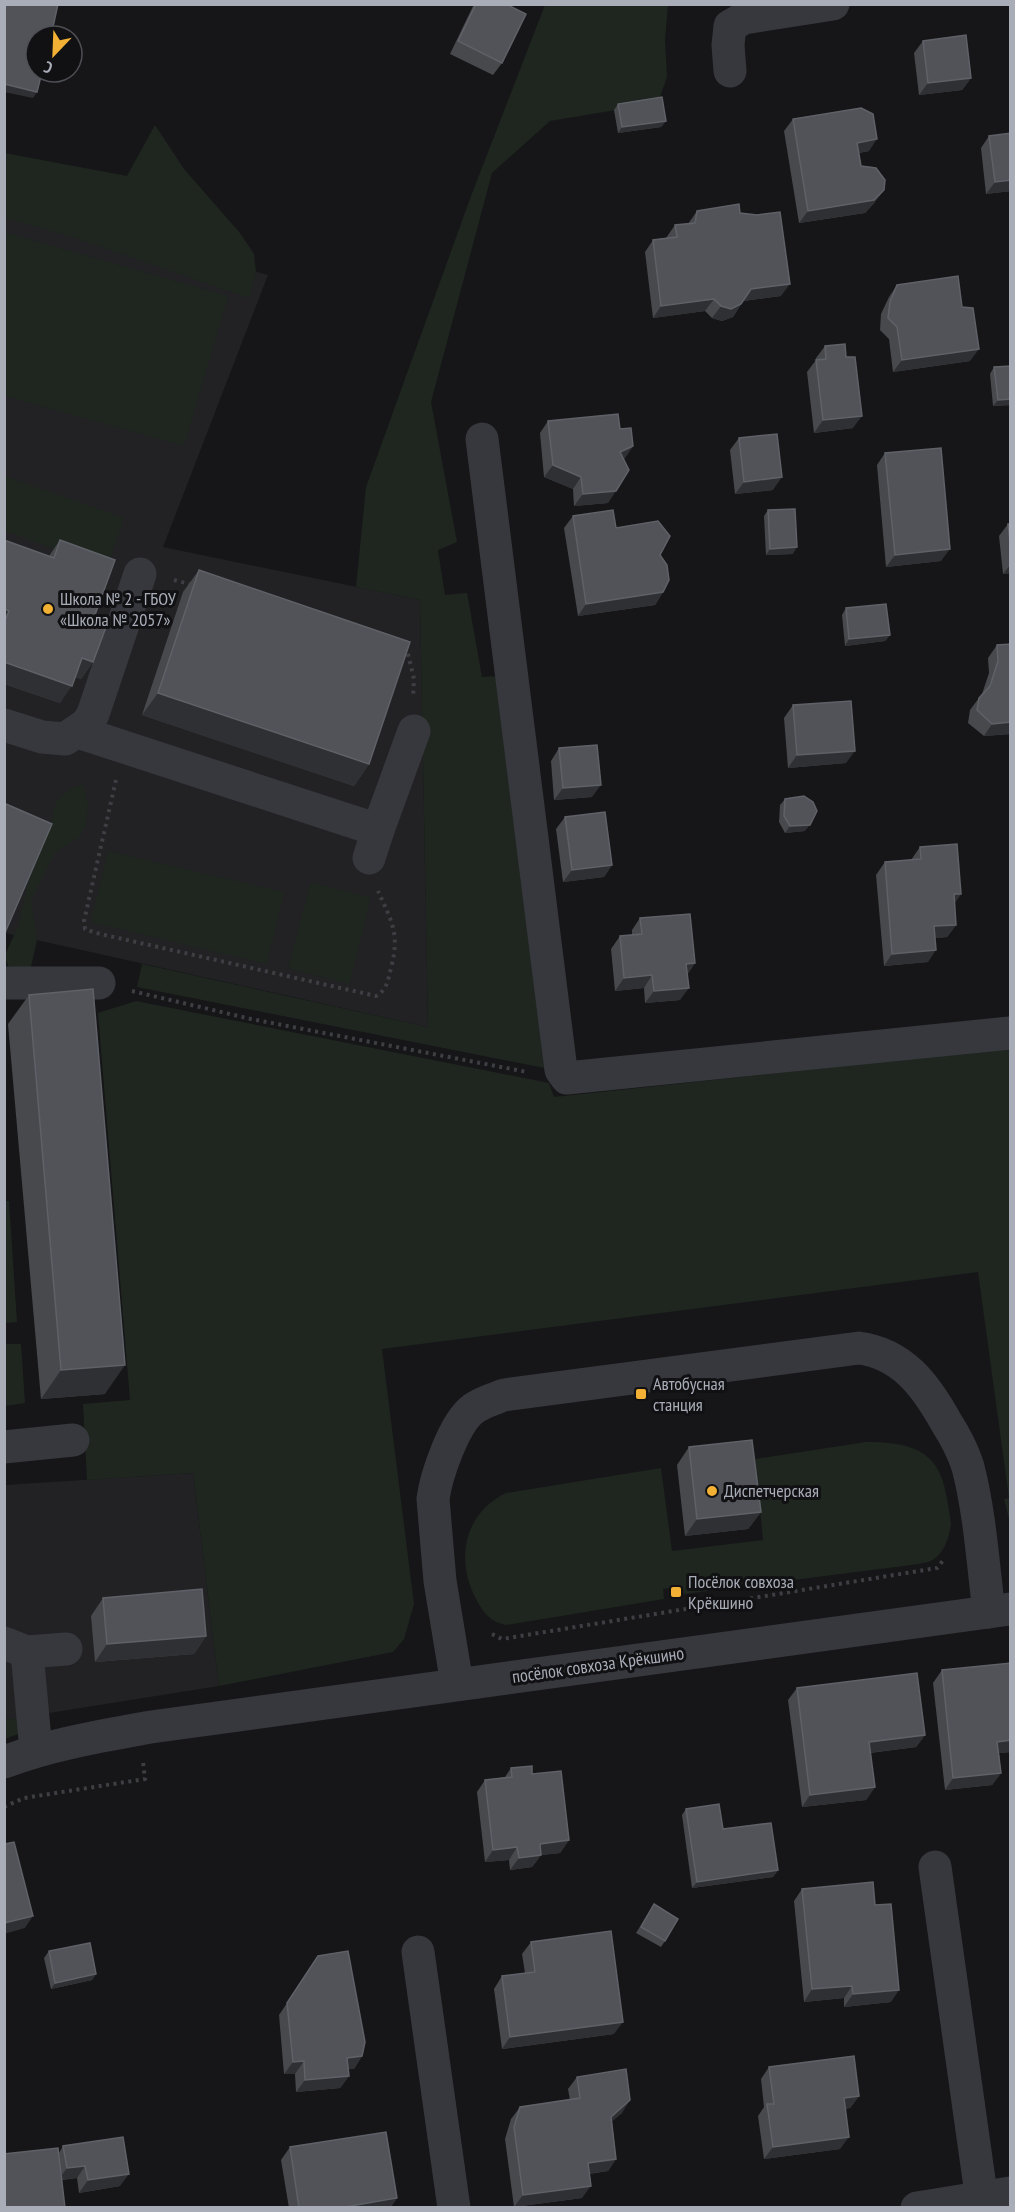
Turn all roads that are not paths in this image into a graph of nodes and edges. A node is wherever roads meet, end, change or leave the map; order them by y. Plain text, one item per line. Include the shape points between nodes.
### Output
1 (833, 4) edge
2 (730, 71) dead end
3 (482, 439) dead end
4 (140, 574) road end
5 (4, 724) edge
6 (414, 731) road end
7 (78, 732) junction
8 (4, 983) edge
9 (99, 983) road end
10 (1011, 1033) edge
11 (74, 1440) dead end
12 (4, 1447) edge
13 (1000, 1610) edge
14 (16, 1648) edge
15 (66, 1649) dead end
16 (458, 1684) junction
17 (36, 1750) junction
18 (4, 1762) edge
19 (935, 1867) dead end
20 (418, 1952) dead end
21 (992, 2199) edge
22 (454, 2208) edge
23 (917, 2208) edge

1 - 2 street via 744,18 730,26
3 - 10 street via 561,1070 567,1078
4 - 7 street via 93,714
5 - 7 street via 42,737 65,739
6 - 7 street via 373,844
8 - 9 street
11 - 12 street
13 - 16 street, посёлок совхоза Крёкшино
13 - 16 street via 960,1447 923,1384 893,1359 877,1352 859,1348 504,1395 472,1410 448,1449 433,1499 440,1581
14 - 15 street
14 - 17 street
16 - 17 street, посёлок совхоза Крёкшино via 151,1727
17 - 18 street, посёлок совхоза Крёкшино
19 - 21 street
20 - 22 street
21 - 23 street

